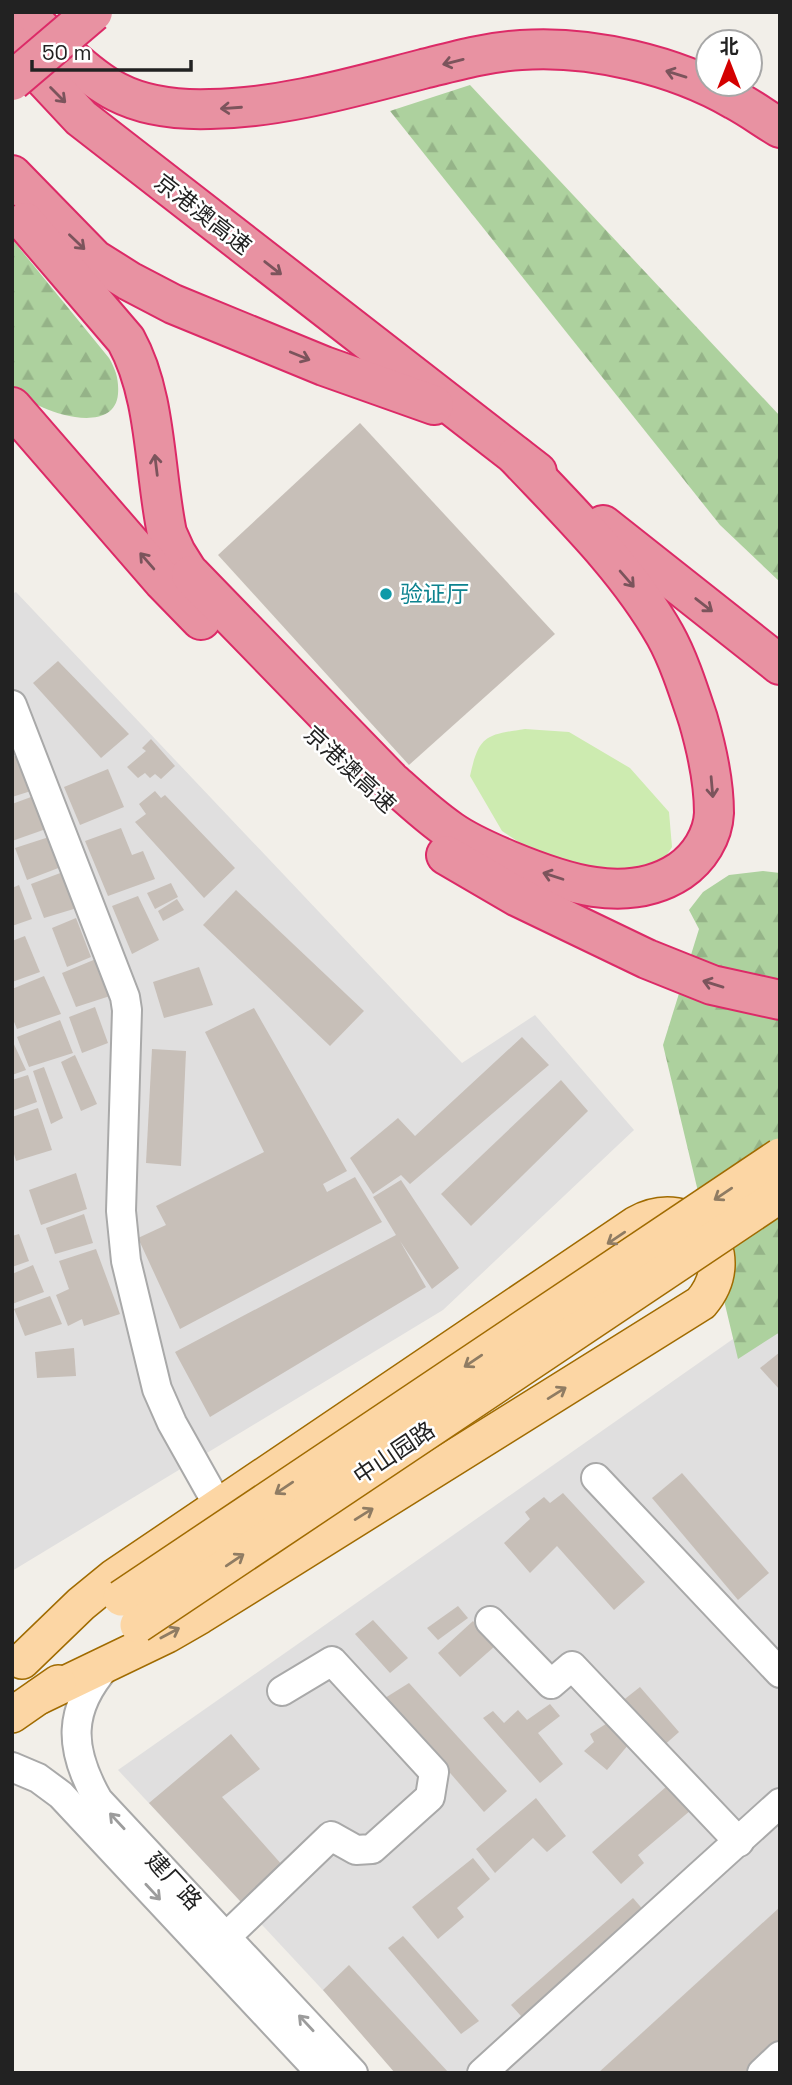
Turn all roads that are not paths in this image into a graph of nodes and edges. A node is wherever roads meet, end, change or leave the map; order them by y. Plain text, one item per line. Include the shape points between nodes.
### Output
1 (26, 12) edge
2 (93, 12) edge
3 (12, 44) edge
4 (12, 81) edge
5 (780, 128) edge
6 (12, 175) edge
7 (12, 208) edge
8 (12, 407) edge
9 (477, 425) junction
10 (516, 456) junction
11 (191, 575) junction
12 (234, 654) junction
13 (780, 665) edge
14 (12, 705) edge
15 (18, 740) edge
16 (780, 1000) edge
17 (780, 1156) edge
18 (780, 1195) edge
19 (596, 1478) dead end
20 (218, 1505) junction
21 (129, 1611) junction
22 (490, 1621) dead end
23 (109, 1663) junction
24 (17, 1665) edge
25 (780, 1673) edge
26 (282, 1691) dead end
27 (26, 1706) edge
28 (12, 1767) edge
29 (780, 1804) edge
30 (738, 1842) junction
31 (226, 1937) junction
32 (780, 2056) edge
33 (321, 2073) edge
34 (353, 2073) edge
35 (482, 2073) edge
36 (762, 2073) edge

5 -> 1 highway via 734,99 688,78 627,59 572,50 480,55 284,102 231,109 173,108 116,92 83,68
2 - 4 highway, bridge
3 -> 9 highway, 京港澳高速 via 81,118
6 -> 9 highway via 94,259 129,281 173,304
11 -> 7 highway via 167,533 148,403 135,357 126,340
12 -> 8 highway, 京港澳高速 via 163,581
9 - 10 highway, 京港澳高速
10 -> 11 highway via 638,592 667,638 691,698 710,768 714,817 702,849 689,864 656,883 615,889 567,881 453,833 381,771
10 -> 13 highway, 京港澳高速
11 - 12 highway
16 -> 12 highway, 京港澳高速 via 712,985 647,959 518,897 447,855 365,787
14 - 15 street
15 - 20 street via 125,997 121,1211 126,1261 157,1389
17 -> 21 main road, 中山园路, bridge
21 -> 18 main road, 中山园路, bridge
19 - 25 street
23 -> 20 main road via 212,1609 701,1303 718,1269 713,1243 685,1217 660,1214 647,1218
20 - 24 main road via 114,1577
21 - 24 main road, 中山园路
21 - 27 main road, 中山园路
22 - 30 street via 551,1684 572,1666
23 - 27 main road
31 -> 23 street, 建厂路 via 98,1800 86,1778 77,1754 75,1729 91,1683
26 - 31 street via 332,1661 434,1772 430,1797 372,1849 356,1850 331,1836
28 -> 33 street, 建厂路 via 61,1795
29 - 30 street
30 - 35 street
34 -> 31 street, 建厂路
32 - 36 street

